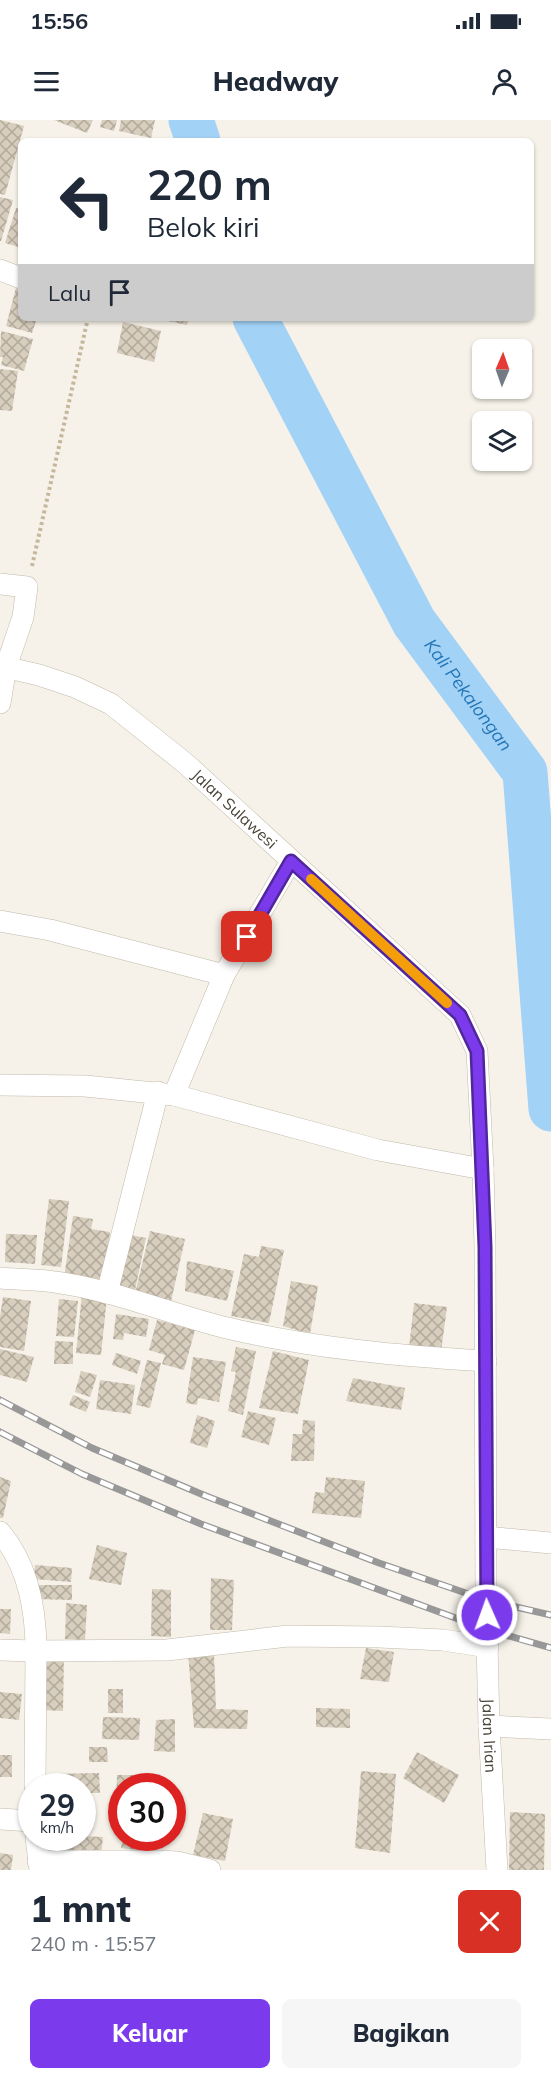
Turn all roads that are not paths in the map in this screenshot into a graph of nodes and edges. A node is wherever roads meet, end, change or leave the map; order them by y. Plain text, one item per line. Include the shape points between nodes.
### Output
1 (0, 270) edge
2 (18, 277) edge
3 (0, 584) edge
4 (3, 666) edge
5 (0, 703) edge
6 (291, 861) junction
7 (0, 921) edge
8 (224, 975) junction
9 (0, 1085) edge
10 (166, 1094) junction
11 (483, 1169) junction
12 (0, 1278) edge
13 (107, 1293) junction
14 (486, 1361) junction
15 (0, 1532) edge
16 (486, 1537) junction
17 (551, 1543) edge
18 (486, 1600) joint
19 (488, 1647) junction
20 (0, 1650) edge
21 (36, 1651) junction
22 (489, 1726) junction
23 (551, 1729) edge
24 (35, 1773) edge
25 (0, 1819) edge
26 (18, 1820) edge
27 (39, 1865) edge
28 (210, 1870) edge
29 (497, 1870) edge

1 - 2 street
3 - 4 street via 27,587 20,627
4 - 5 street
4 - 6 street, Jalan Sulawesi via 75,687 111,704 185,764
6 - 8 street
6 - 11 street, Jalan Sulawesi via 460,1015 477,1051
7 - 8 street
8 - 10 street via 187,1060
9 - 10 street via 85,1086
10 - 11 street via 378,1150
10 - 13 street
11 - 14 street, Jalan Sulawesi
12 - 13 street via 55,1282
13 - 14 street via 226,1327 324,1347
14 - 16 street, Jalan Sulawesi
15 - 21 street via 23,1572 31,1596
16 - 17 street
16 - 18 street, Jalan Sulawesi
18 - 19 street, Jalan Irian
19 - 21 street via 433,1639 288,1636 167,1650
19 - 22 street, Jalan Irian
20 - 21 street
21 - 24 street
22 - 23 street
22 - 29 street, Jalan Irian
25 - 26 street
27 - 28 street via 160,1861

